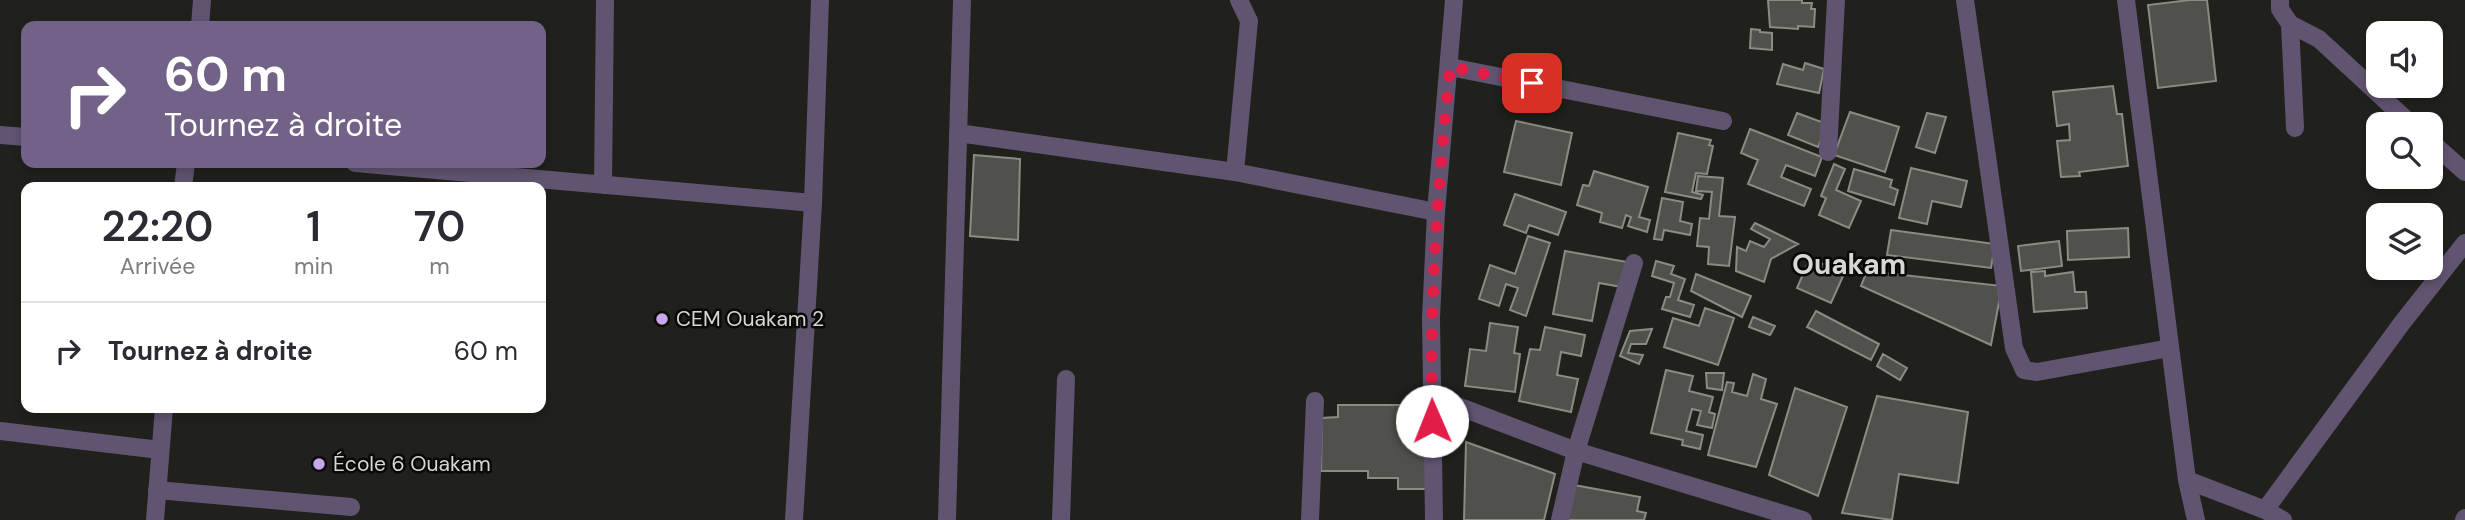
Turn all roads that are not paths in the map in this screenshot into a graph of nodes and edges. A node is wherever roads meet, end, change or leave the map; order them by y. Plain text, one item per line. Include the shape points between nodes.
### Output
1 (202, 0) edge
2 (605, 0) edge
3 (820, 0) edge
4 (962, 0) edge
5 (1239, 0) edge
6 (1454, 0) edge
7 (1836, 0) edge
8 (1965, 0) edge
9 (2126, 0) edge
10 (2280, 0) edge
11 (200, 21) edge
12 (2290, 24) junction
13 (1450, 67) junction
14 (2398, 112) edge
15 (1723, 121) dead end
16 (2295, 128) dead end
17 (958, 133) junction
18 (0, 135) edge
19 (21, 137) edge
20 (1828, 152) dead end
21 (2443, 153) edge
22 (411, 168) edge
23 (1235, 172) junction
24 (2465, 172) edge
25 (603, 185) junction
26 (813, 203) junction
27 (1436, 212) junction
28 (2465, 243) edge
29 (1634, 263) dead end
30 (2170, 348) junction
31 (1066, 379) dead end
32 (1431, 396) junction
33 (1315, 401) dead end
34 (164, 413) edge
35 (0, 431) edge
36 (160, 450) junction
37 (1576, 451) junction
38 (2187, 480) junction
39 (157, 490) junction
40 (351, 507) dead end
41 (2265, 510) junction
42 (155, 520) edge
43 (794, 520) edge
44 (947, 520) edge
45 (1061, 520) edge
46 (1310, 520) edge
47 (1434, 520) edge
48 (1560, 520) edge
49 (1803, 520) edge
50 (2196, 520) edge
51 (2283, 520) edge

1 - 11 street
2 - 25 street
3 - 26 street
4 - 17 street
5 - 23 street via 1249,21
6 - 13 street
7 - 20 street
8 - 30 street via 2014,348 2024,370 2037,372
9 - 30 street
10 - 12 street
12 - 14 street via 2319,39
12 - 16 street
13 - 15 street
13 - 27 street
17 - 23 street
17 - 44 street
18 - 19 street
21 - 24 street
22 - 25 street
23 - 27 street
25 - 26 street
26 - 43 street
27 - 32 street
28 - 41 street
29 - 37 street
30 - 38 street
31 - 45 street
32 - 37 street
32 - 47 street
33 - 46 street
34 - 36 street
35 - 36 street
36 - 39 street
37 - 48 street
37 - 49 street
38 - 41 street
38 - 50 street
39 - 40 street
39 - 42 street
41 - 51 street

